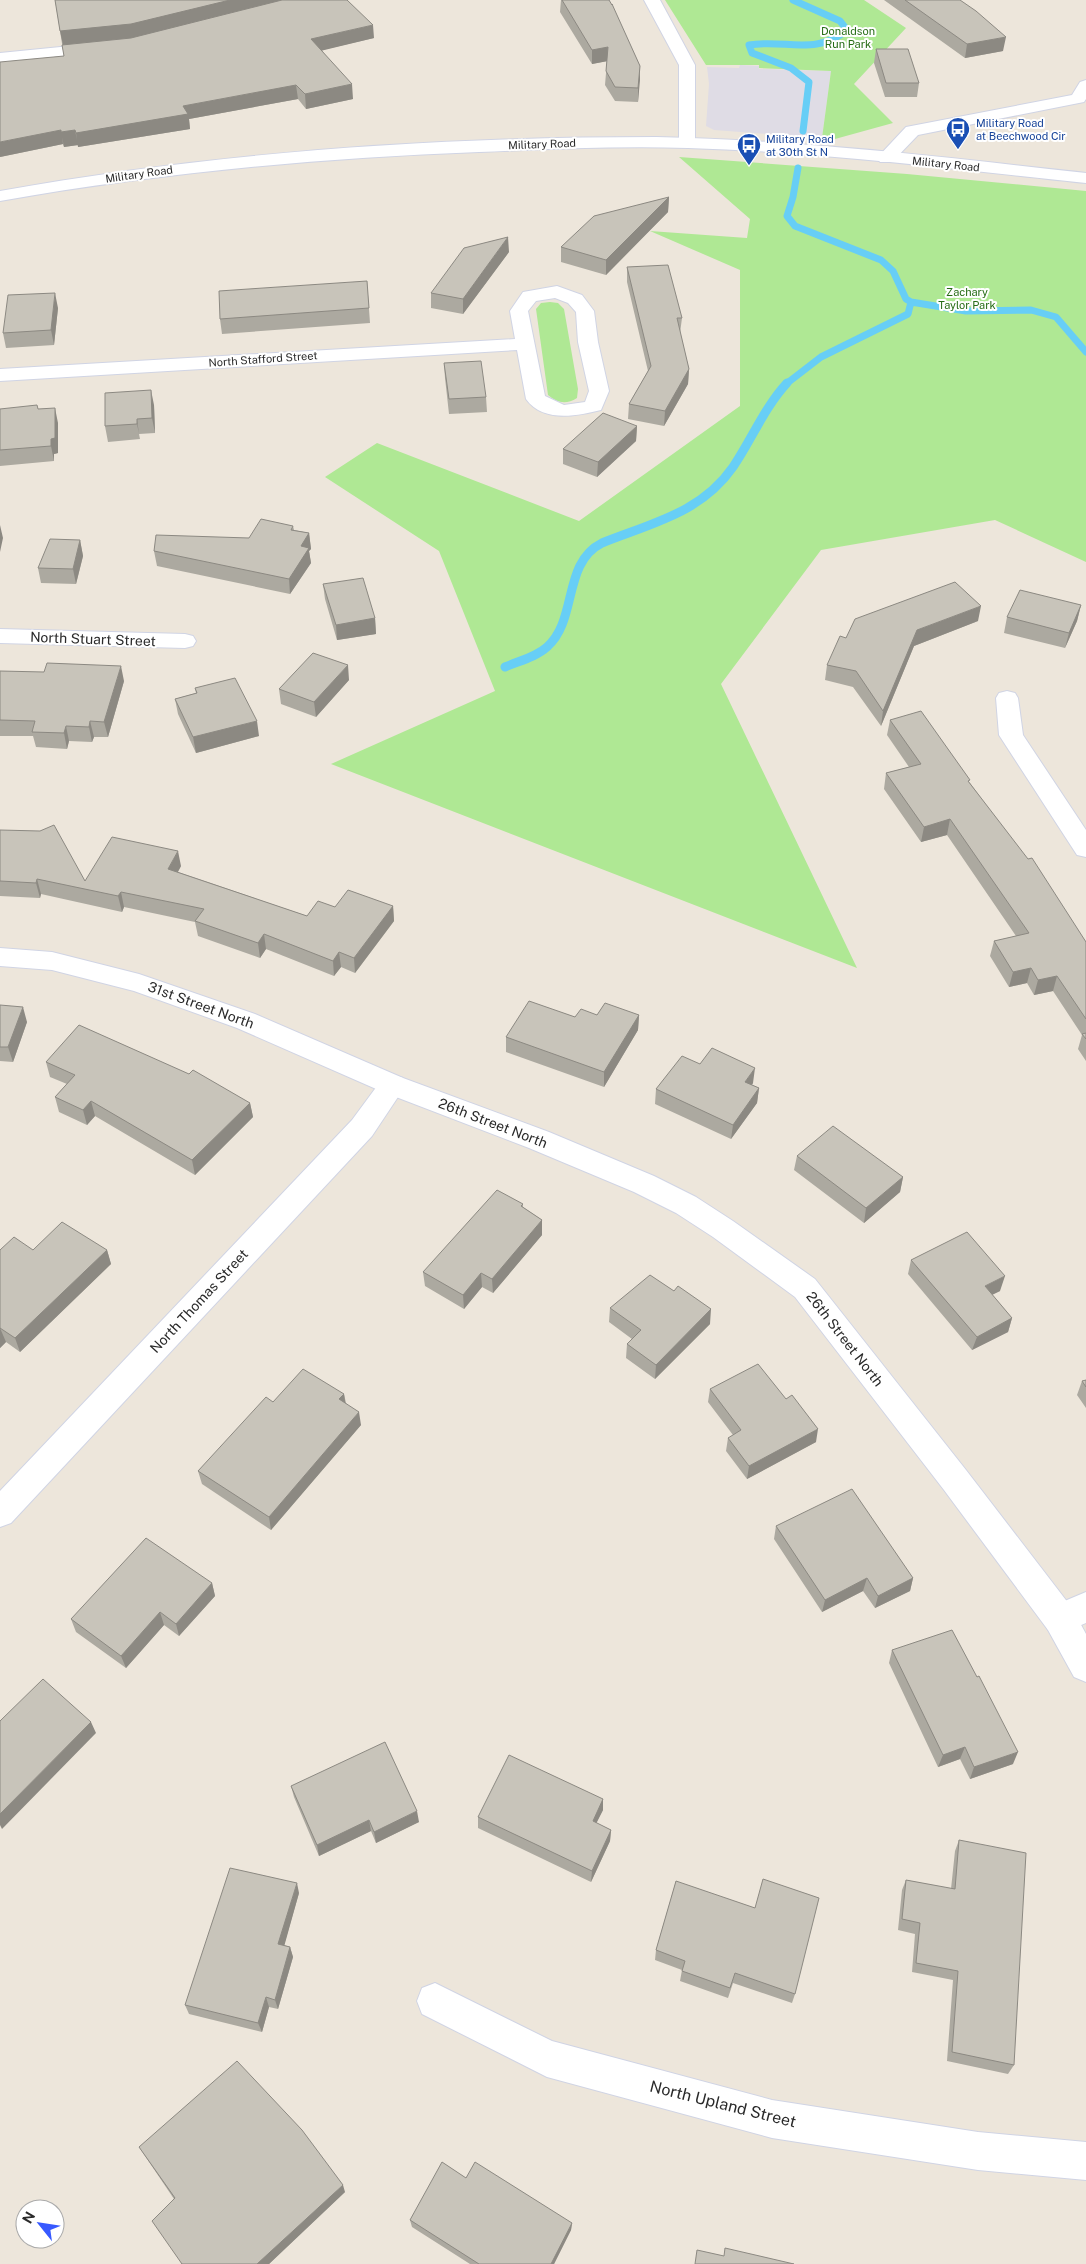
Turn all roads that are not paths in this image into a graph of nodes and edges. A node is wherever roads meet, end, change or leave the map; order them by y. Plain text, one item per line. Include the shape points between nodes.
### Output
1 (652, 0) edge
2 (114, 47) edge
3 (0, 58) edge
4 (1083, 95) edge
5 (687, 143) junction
6 (886, 158) junction
7 (1086, 178) edge
8 (0, 196) edge
9 (526, 344) junction
10 (0, 375) edge
11 (0, 636) edge
12 (185, 641) dead end
13 (1008, 698) dead end
14 (1086, 849) edge
15 (0, 957) edge
16 (393, 1085) junction
17 (0, 1513) edge
18 (1073, 1613) edge
19 (1086, 1666) edge
20 (435, 2001) dead end
21 (1086, 2161) edge

1 - 5 street via 687,64
2 - 3 street
4 - 6 street via 912,131
5 - 6 street, Military Road
5 - 8 street, Military Road via 575,142 349,153 174,169
6 - 7 street, Military Road
9 - 9 street via 536,399 552,410 572,411 594,406 599,391 585,311 575,299 557,292 530,296 519,311
9 - 10 street, North Stafford Street
11 - 12 street, North Stuart Street
13 - 14 street via 1011,735
15 - 16 street, 31st Street North via 52,961 139,983 246,1021
16 - 17 street, North Thomas Street via 362,1128
16 - 18 street, 26th Street North via 644,1184 686,1205 805,1288 955,1480
18 - 19 street, 26th Street North
20 - 21 street, North Upland Street via 547,2058 772,2119 978,2151

